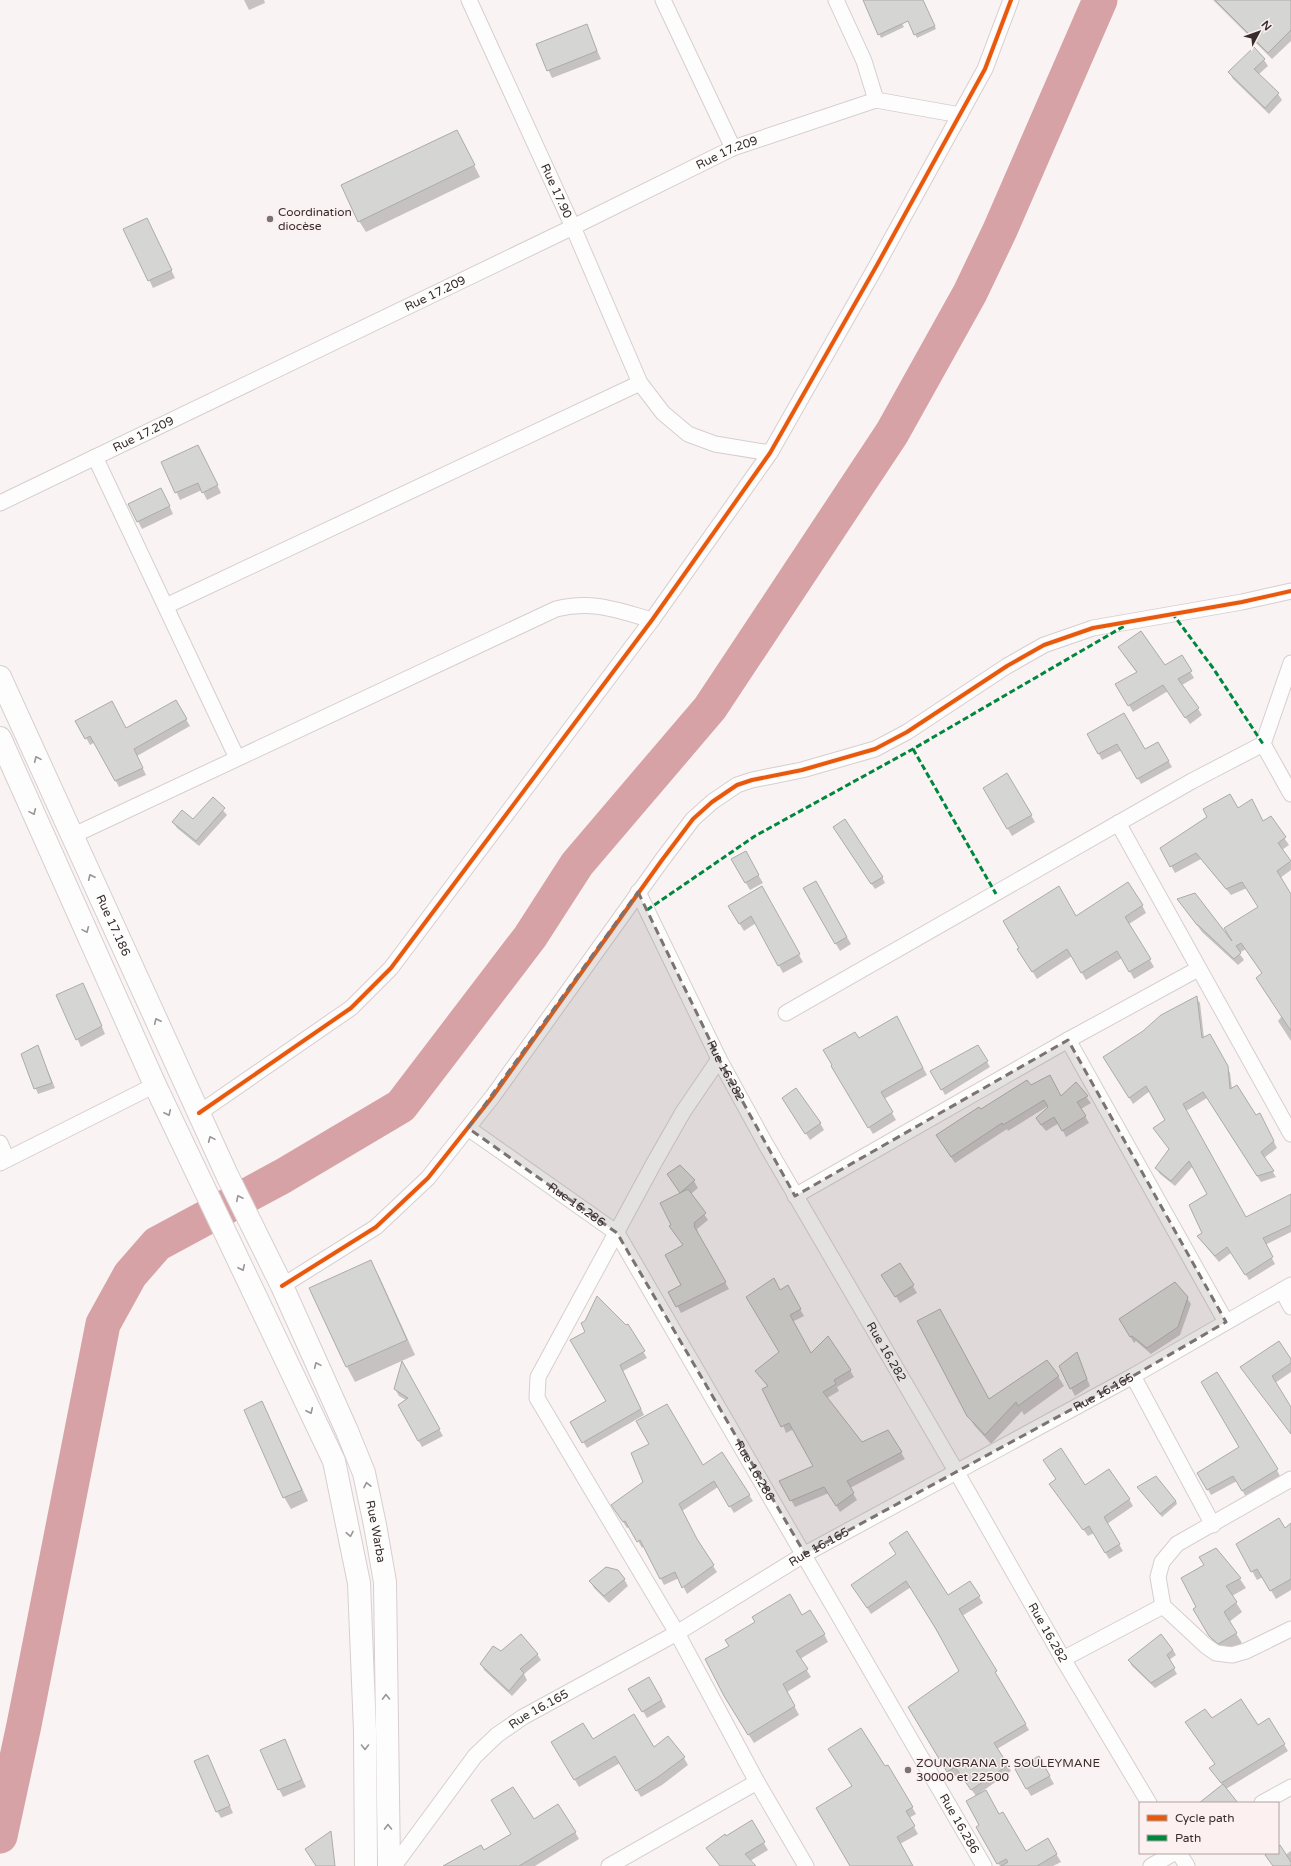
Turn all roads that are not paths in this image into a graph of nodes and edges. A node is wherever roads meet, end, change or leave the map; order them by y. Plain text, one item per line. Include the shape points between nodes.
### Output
1 (469, 0) edge
2 (663, 0) edge
3 (836, 0) edge
4 (1011, 0) edge
5 (876, 100) junction
6 (960, 115) junction
7 (733, 148) junction
8 (573, 227) junction
9 (640, 383) junction
10 (770, 453) junction
11 (95, 458) junction
12 (0, 503) edge
13 (1291, 591) edge
14 (166, 606) junction
15 (652, 620) junction
16 (1291, 663) edge
17 (0, 677) edge
18 (0, 738) edge
19 (1263, 744) junction
20 (237, 758) junction
21 (1291, 794) edge
22 (1118, 823) junction
23 (72, 836) junction
24 (638, 892) junction
25 (1198, 969) junction
26 (786, 1013) dead end
27 (1068, 1040) junction
28 (719, 1059) junction
29 (155, 1085) junction
30 (199, 1113) junction
31 (468, 1128) junction
32 (1291, 1134) edge
33 (0, 1143) edge
34 (4, 1161) edge
35 (795, 1196) junction
36 (250, 1222) joint
37 (618, 1232) junction
38 (282, 1286) junction
39 (1286, 1288) edge
40 (1291, 1307) edge
41 (1226, 1322) junction
42 (1134, 1376) junction
43 (956, 1471) junction
44 (1291, 1479) edge
45 (1213, 1525) junction
46 (805, 1554) junction
47 (1163, 1606) junction
48 (1291, 1629) edge
49 (677, 1633) junction
50 (1063, 1660) junction
51 (757, 1782) junction
52 (1291, 1787) edge
53 (1148, 1802) edge
54 (1264, 1802) edge
55 (1172, 1854) edge
56 (1180, 1854) edge
57 (613, 1865) edge
58 (366, 1866) edge
59 (389, 1866) edge
60 (394, 1866) edge
61 (806, 1866) edge
62 (984, 1866) edge
63 (1151, 1866) edge
64 (1187, 1866) edge

1 - 8 street, Rue 17.90
2 - 7 street
3 - 5 street via 864,61
4 - 6 street via 985,69
5 - 6 street
5 - 7 street, Rue 17.209
6 - 10 street
7 - 8 street, Rue 17.209
8 - 9 street, Rue 17.90
8 - 11 street, Rue 17.209
9 - 10 street, Rue 17.90 via 663,413 688,434 715,444
9 - 14 street
10 - 15 street
11 - 12 street, Rue 17.209
11 - 14 street
13 - 24 street via 1093,628 1044,645 1007,666 908,732 875,749 737,785 693,819
14 - 20 street
15 - 20 street via 602,605 572,605 556,610
15 - 30 street via 391,968 351,1008
16 - 19 street
23 -> 17 main road, Rue 17.186
18 -> 29 main road
19 - 21 street
19 - 22 street
20 - 23 street
22 - 25 street
22 - 26 street
30 -> 23 main road, Rue 17.186
24 - 28 street, Rue 16.282
24 - 31 street
25 - 27 street
25 - 32 street
27 - 35 street
27 - 41 street
28 - 35 street, Rue 16.282
28 - 37 street via 654,1163
29 - 34 street
29 -> 58 main road via 334,1461 359,1583 365,1731
36 -> 30 main road, Rue 17.186
31 - 37 street, Rue 16.286
31 - 38 street via 428,1178 376,1227
33 - 34 street
35 - 43 street, Rue 16.282
36 - 38 main road, Rue Warba
37 - 46 street, Rue 16.286
37 - 49 street via 538,1377 537,1398
59 -> 38 main road, Rue Warba via 385,1582 375,1526 364,1473
39 - 40 street
39 - 41 street, Rue 16.165
41 - 42 street, Rue 16.165
42 - 43 street, Rue 16.165
42 - 45 street
43 - 46 street, Rue 16.165
43 - 50 street, Rue 16.282
44 - 45 street
45 - 47 street via 1177,1544 1162,1562 1158,1578
46 - 49 street, Rue 16.165
46 - 62 street, Rue 16.286
47 - 48 street via 1216,1653 1232,1655 1246,1651
47 - 50 street
49 - 51 street
49 - 60 street, Rue 16.165 via 522,1717 497,1736 475,1756
50 - 53 street, Rue 16.282
51 - 57 street
51 - 61 street
52 - 54 street
55 - 63 street
56 - 64 street

